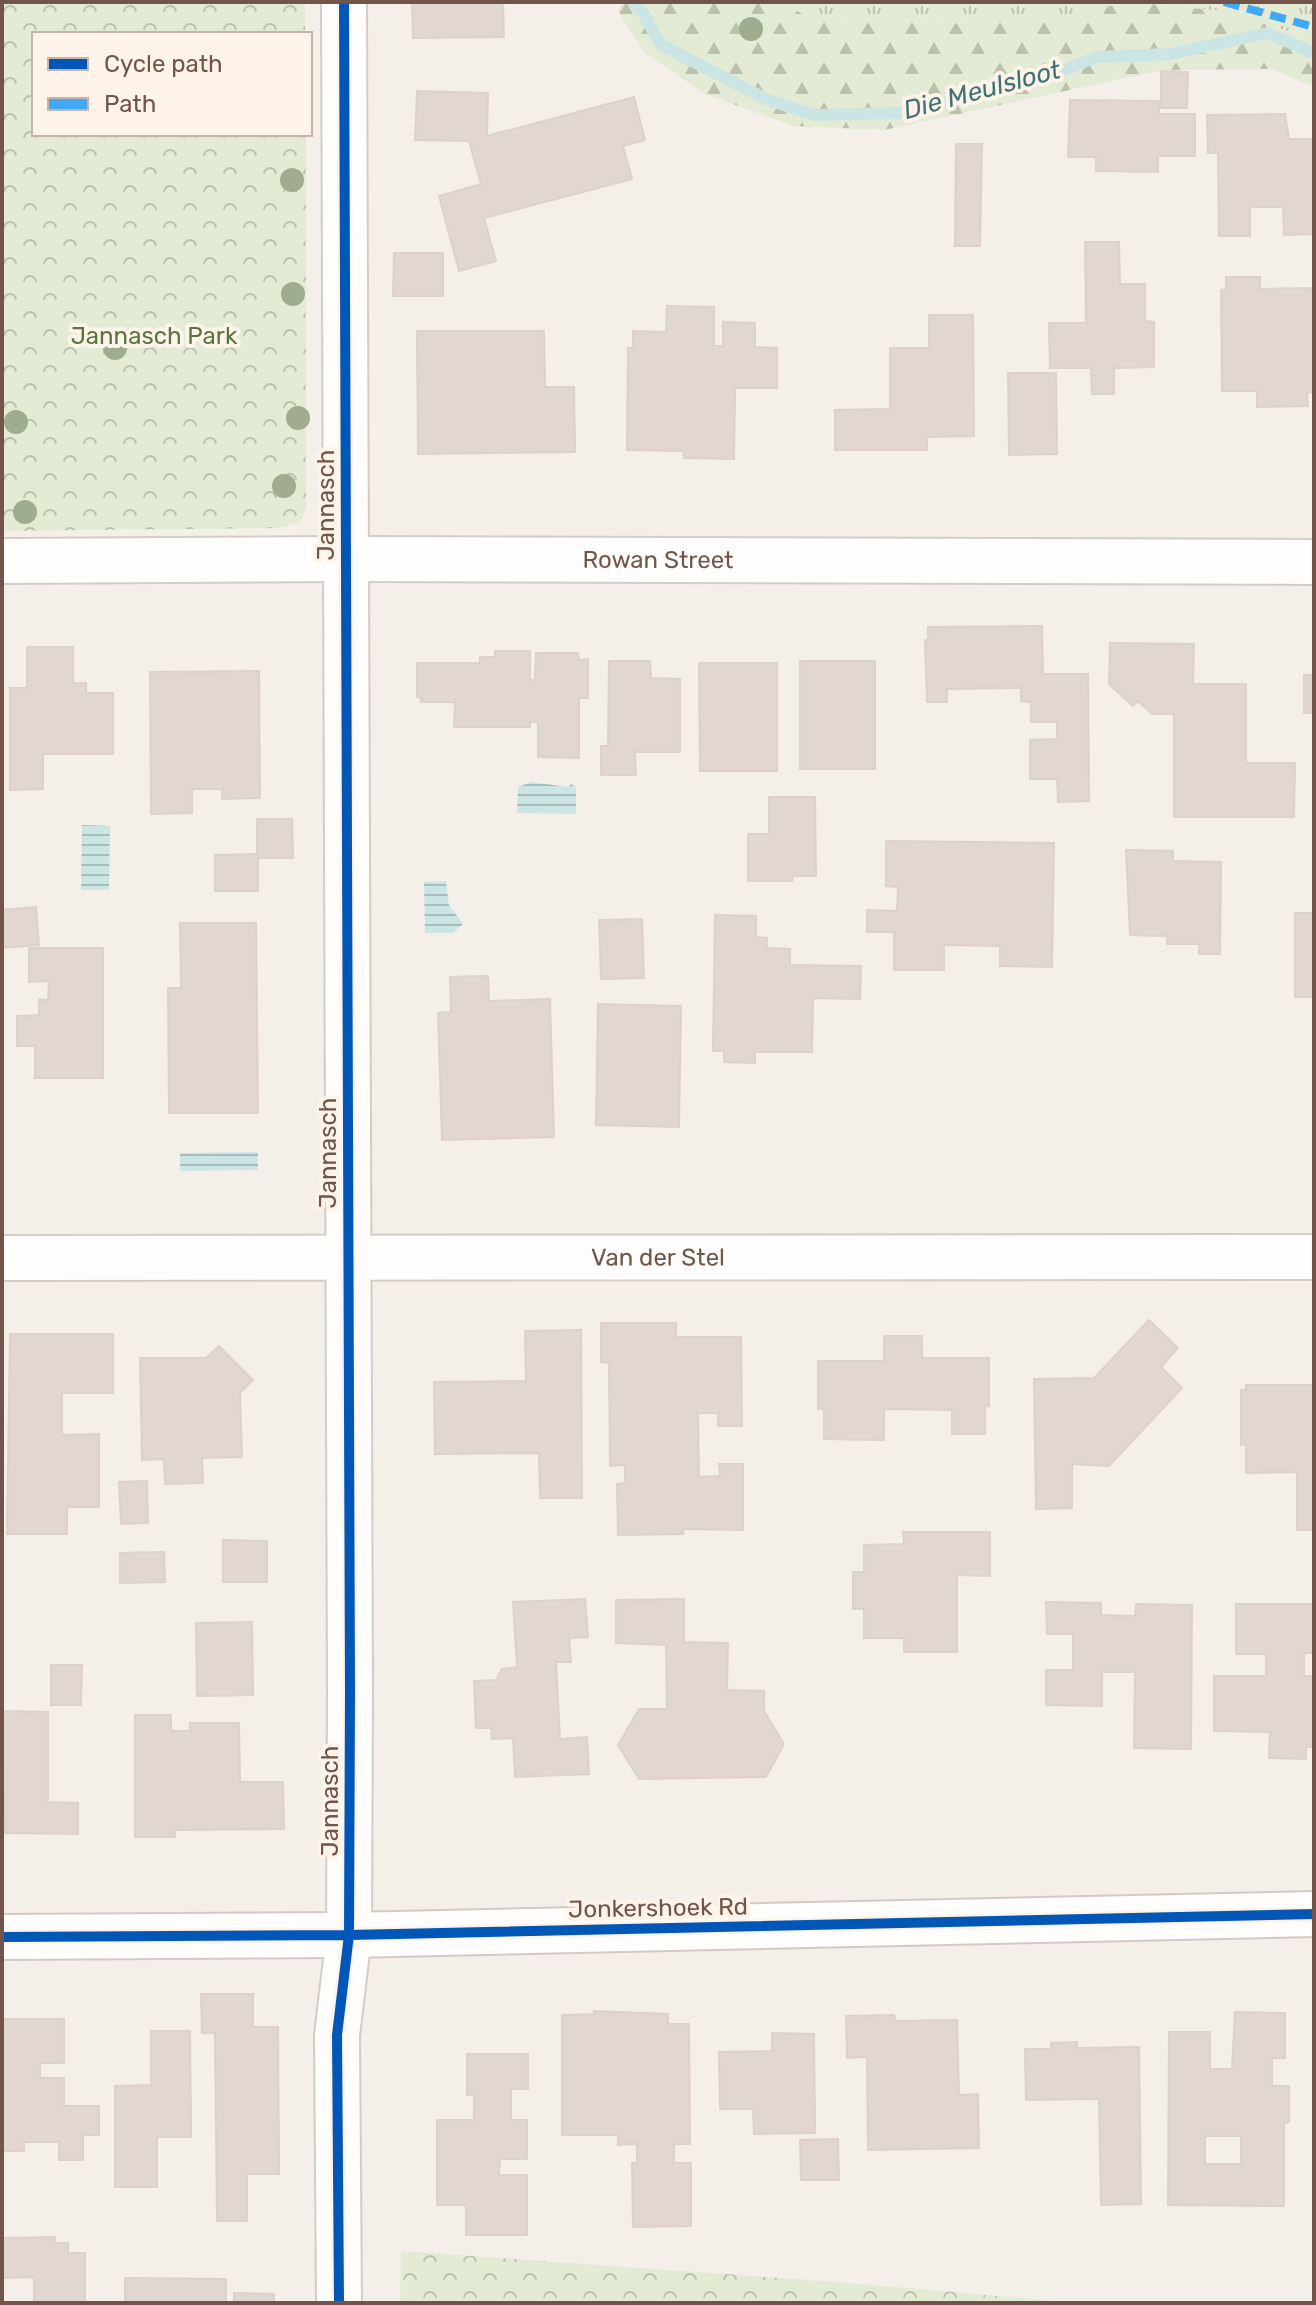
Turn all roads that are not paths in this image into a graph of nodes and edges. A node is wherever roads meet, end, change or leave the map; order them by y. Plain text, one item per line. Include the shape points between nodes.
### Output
1 (344, 2) edge
2 (347, 559) junction
3 (2, 561) edge
4 (1314, 562) edge
5 (1314, 1257) edge
6 (2, 1258) edge
7 (348, 1258) junction
8 (1314, 1914) edge
9 (349, 1935) junction
10 (2, 1937) edge
11 (339, 2303) edge

1 - 2 street, Jannasch
2 - 3 street, Rowan Street
2 - 4 street, Rowan Street
2 - 7 street, Jannasch
5 - 7 street, Van der Stel
6 - 7 street, Van der Stel
7 - 9 street, Jannasch
8 - 9 street, Jonkershoek Rd
9 - 10 street, Jonkershoek Rd
9 - 11 street, Jannasch via 337,2035

